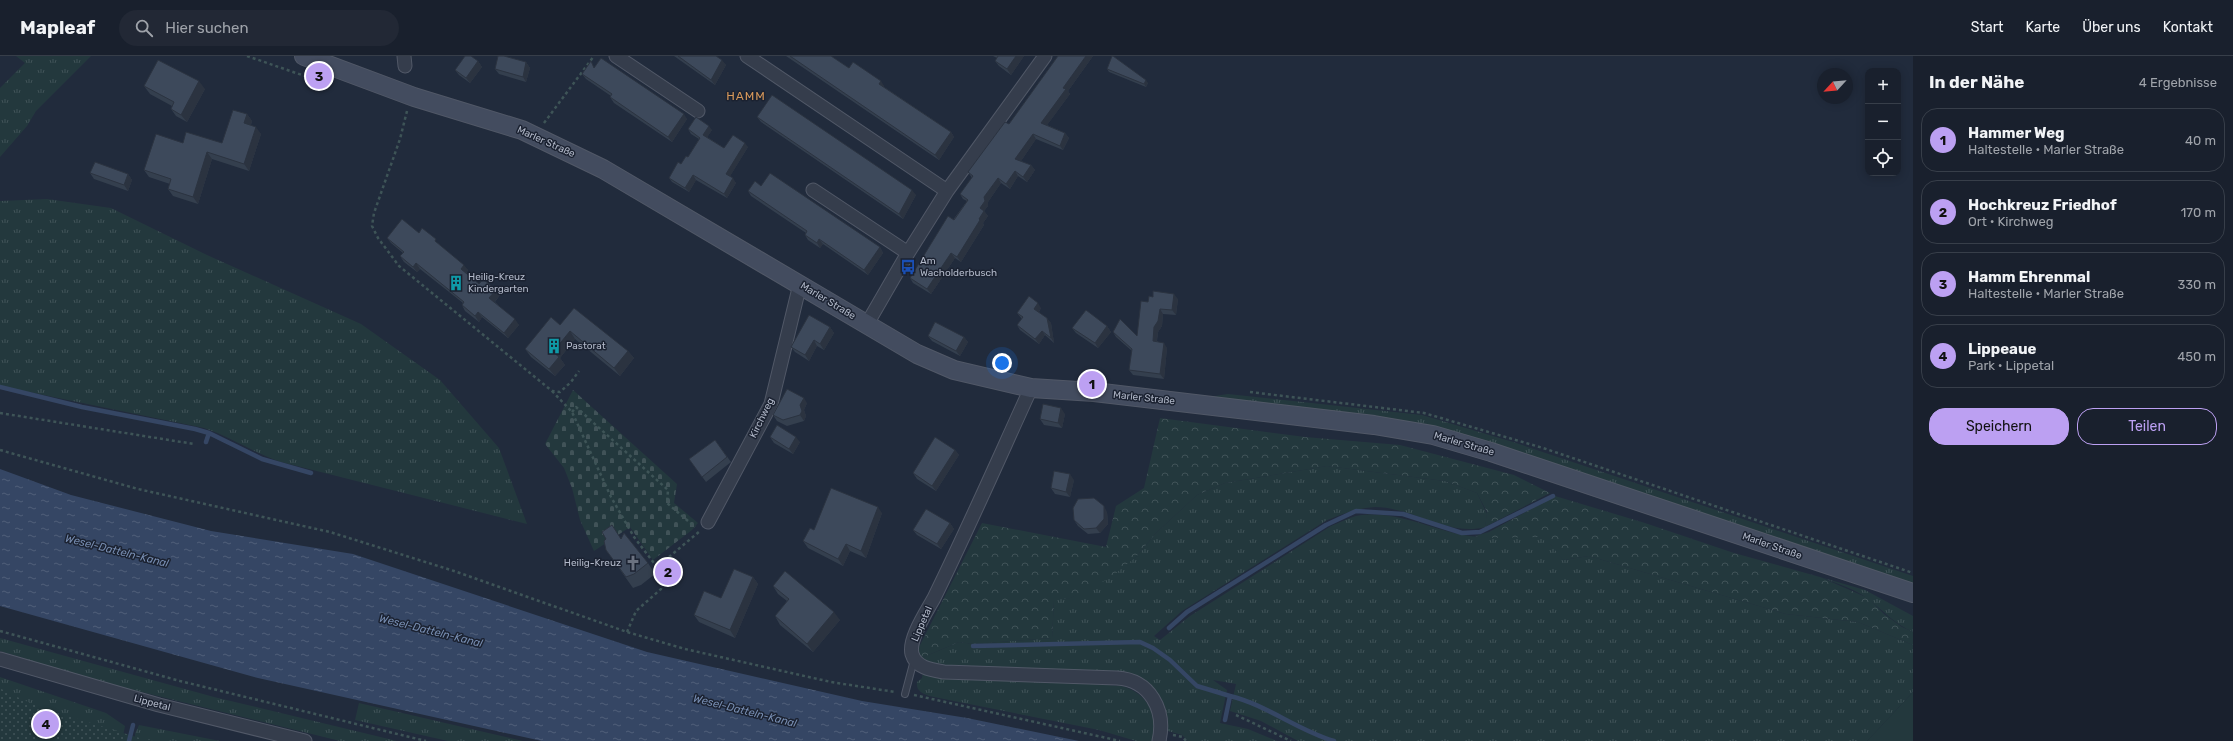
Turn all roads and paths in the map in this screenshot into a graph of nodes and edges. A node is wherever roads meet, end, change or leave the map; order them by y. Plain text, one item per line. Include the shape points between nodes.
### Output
1 (247, 56) edge
2 (304, 56) edge
3 (594, 56) edge
4 (616, 56) edge
5 (747, 56) edge
6 (1045, 56) edge
7 (324, 83) dead end
8 (408, 103) dead end
9 (698, 111) dead end
10 (534, 135) junction
11 (813, 190) dead end
12 (947, 192) junction
13 (908, 253) junction
14 (800, 284) junction
15 (867, 324) junction
16 (579, 371) dead end
17 (1031, 388) junction
18 (552, 391) junction
19 (572, 412) junction
20 (0, 413) edge
21 (194, 444) dead end
22 (0, 450) edge
23 (704, 527) junction
24 (657, 567) junction
25 (1913, 593) edge
26 (0, 631) edge
27 (627, 632) junction
28 (0, 659) edge
29 (914, 659) junction
30 (905, 694) junction
31 (1236, 715) dead end
32 (1180, 736) dead end
33 (305, 741) edge
34 (426, 741) edge
35 (1120, 741) edge
36 (1159, 741) edge
37 (1186, 741) edge
38 (1291, 741) edge

1 - 7 path
2 - 10 main road, Marler Straße via 414,97
3 - 10 path
4 - 9 street
5 - 12 street
6 - 12 street
8 - 18 path via 400,139 374,212 372,226 399,266
10 - 14 main road, Marler Straße via 603,168
11 - 13 street
12 - 13 street
13 - 15 street
14 - 15 main road, Marler Straße
14 - 23 street, Kirchweg via 771,404
15 - 17 main road, Marler Straße via 936,363 980,377
16 - 18 path via 560,392
17 - 25 main road, Marler Straße via 1094,392 1208,405 1374,425 1433,435 1498,454
17 - 29 street, Lippetal via 914,637 911,649
18 - 19 path
19 - 23 path via 576,407 668,490 667,503
19 - 24 path via 611,497 634,538
20 - 21 path
22 - 27 path via 138,489 330,532 454,571
23 - 24 path
24 - 27 path via 663,574 661,589 636,611
26 - 34 path via 180,681
27 - 30 path via 740,663
28 - 33 street, Lippetal via 159,705
29 - 30 lane
29 - 36 street via 926,669 944,672 1124,678 1140,685 1153,698 1161,721
30 - 35 path
31 - 38 path
32 - 37 path

